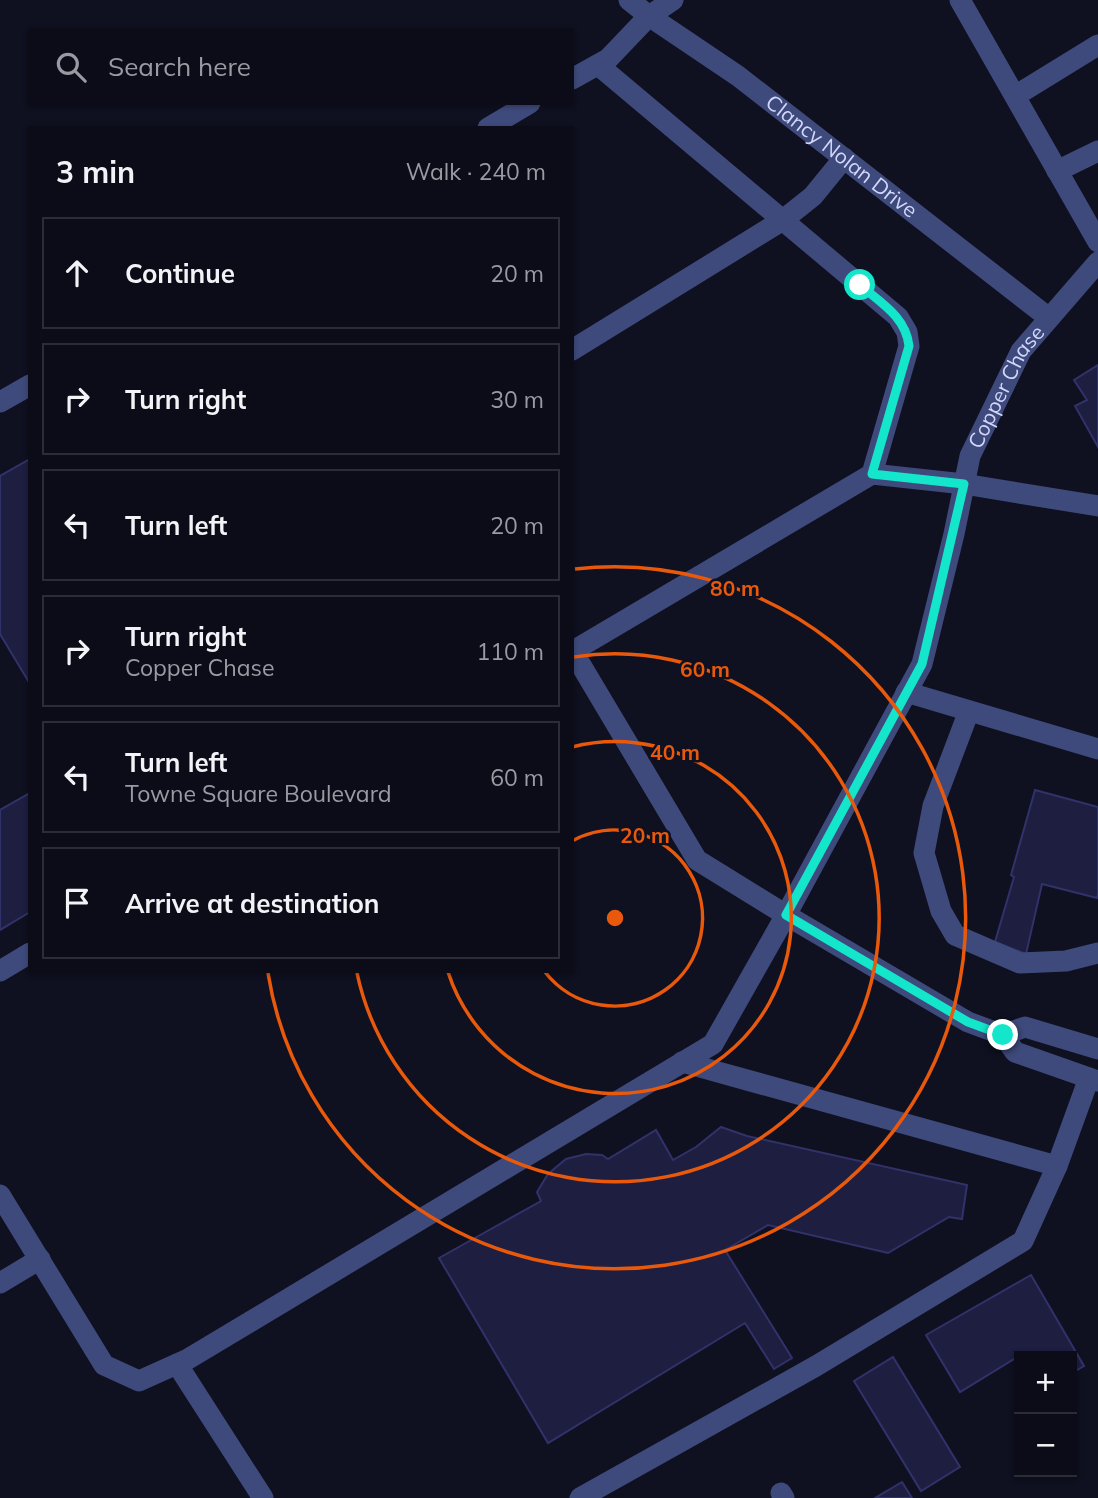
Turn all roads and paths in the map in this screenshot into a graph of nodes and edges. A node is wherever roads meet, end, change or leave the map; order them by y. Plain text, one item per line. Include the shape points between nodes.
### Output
1 (629, 0) edge
2 (673, 0) edge
3 (960, 0) edge
4 (649, 16) junction
5 (1098, 45) edge
6 (598, 65) junction
7 (574, 78) edge
8 (1015, 96) junction
9 (527, 105) edge
10 (491, 126) edge
11 (1098, 151) edge
12 (844, 158) junction
13 (1057, 171) junction
14 (783, 220) junction
15 (1098, 242) edge
16 (1098, 262) edge
17 (1049, 318) junction
18 (574, 349) edge
19 (28, 386) edge
20 (0, 402) edge
21 (872, 474) junction
22 (964, 484) junction
23 (1098, 506) edge
24 (574, 649) edge
25 (574, 652) edge
26 (906, 692) junction
27 (968, 711) junction
28 (1098, 749) edge
29 (786, 915) junction
30 (1098, 953) edge
31 (28, 954) edge
32 (0, 971) edge
33 (1003, 1035) junction
34 (1098, 1049) edge
35 (682, 1062) junction
36 (1093, 1079) edge
37 (1058, 1166) junction
38 (0, 1195) edge
39 (40, 1259) junction
40 (0, 1283) edge
41 (177, 1364) junction
42 (263, 1498) edge
43 (580, 1498) edge

1 - 4 street, Clancy Nolan Drive
2 - 4 street
3 - 8 street
4 - 6 street
4 - 12 street, Clancy Nolan Drive via 738,76
5 - 8 street
6 - 7 street
6 - 14 street
8 - 13 street
9 - 10 street
11 - 13 street
12 - 14 street via 813,196
12 - 17 street, Clancy Nolan Drive
13 - 15 street
14 - 18 street
14 - 21 street via 898,317 907,332 909,346
16 - 17 street, Copper Chase
17 - 22 street, Copper Chase via 1021,351 970,456
19 - 20 street
21 - 22 street
21 - 24 street
22 - 23 street
22 - 26 street, Copper Chase via 922,664
25 - 29 street via 697,860
26 - 27 street
26 - 29 street, Copper Chase
27 - 28 street
27 - 30 street via 933,806 924,853 941,911 955,935 1020,963 1066,961
29 - 33 street via 968,1022
29 - 35 street, Copper Chase via 713,1044
31 - 32 street
33 - 34 street via 1025,1027
33 - 36 street via 1015,1052
35 - 37 street
35 - 41 street, Copper Chase
36 - 37 street
37 - 43 street via 1023,1241 816,1366
38 - 39 street, Copper Chase
39 - 40 street
39 - 41 street, Copper Chase via 104,1365 139,1381
41 - 42 street

